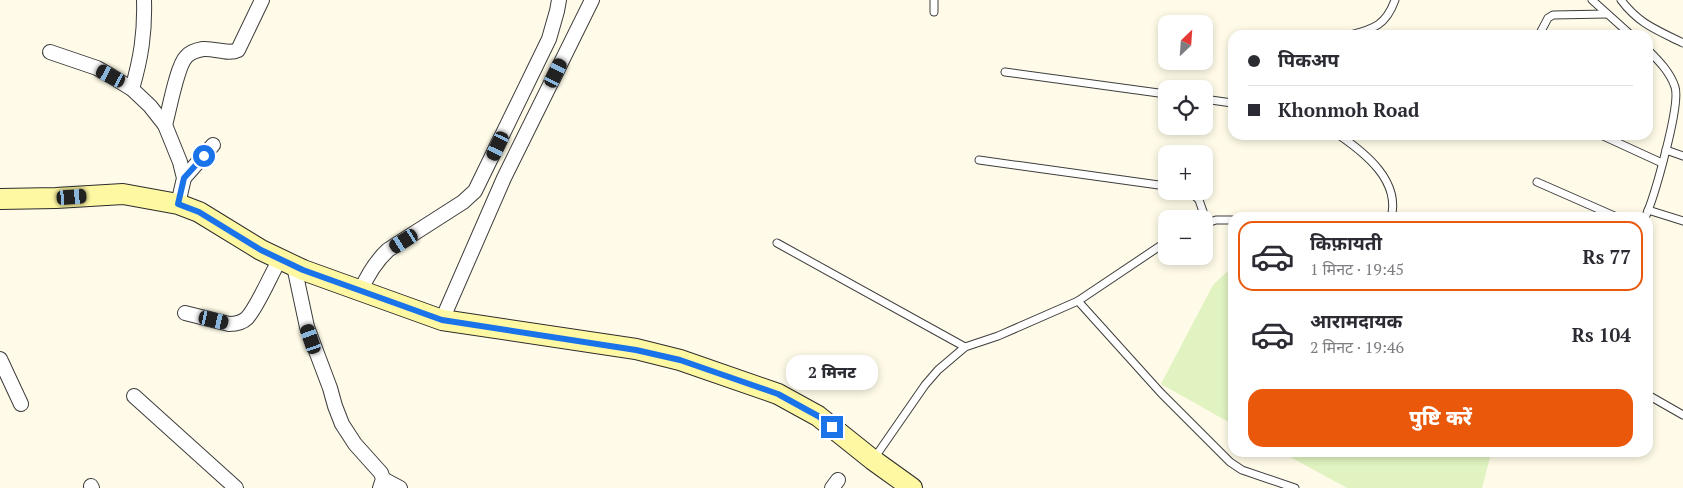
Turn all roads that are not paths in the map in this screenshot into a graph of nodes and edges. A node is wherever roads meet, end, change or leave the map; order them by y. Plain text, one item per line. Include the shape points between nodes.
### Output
1 (144, 0) edge
2 (262, 0) edge
3 (559, 0) edge
4 (592, 0) edge
5 (934, 0) edge
6 (1395, 0) edge
7 (1592, 0) edge
8 (1621, 0) edge
9 (934, 12) dead end
10 (1607, 14) junction
11 (1368, 30) edge
12 (1542, 30) edge
13 (1625, 30) edge
14 (1683, 44) edge
15 (50, 52) dead end
16 (1653, 55) edge
17 (1005, 72) dead end
18 (132, 89) junction
19 (1158, 93) edge
20 (1213, 100) edge
21 (1228, 102) edge
22 (165, 124) junction
23 (1346, 140) edge
24 (1612, 140) edge
25 (214, 146) dead end
26 (1666, 150) junction
27 (1683, 156) edge
28 (978, 160) dead end
29 (1662, 163) junction
30 (184, 178) junction
31 (1536, 182) dead end
32 (1158, 185) edge
33 (0, 199) edge
34 (178, 204) junction
35 (1648, 210) joint
36 (1392, 212) edge
37 (1606, 212) edge
38 (1228, 220) edge
39 (1213, 221) edge
40 (1683, 221) edge
41 (777, 243) dead end
42 (1158, 247) edge
43 (287, 263) junction
44 (361, 290) junction
45 (1078, 301) junction
46 (185, 313) dead end
47 (442, 320) junction
48 (965, 346) junction
49 (0, 359) edge
50 (134, 396) dead end
51 (1653, 398) edge
52 (21, 404) dead end
53 (1683, 415) edge
54 (873, 460) junction
55 (382, 484) edge
56 (236, 488) edge
57 (400, 488) edge
58 (912, 488) edge
59 (1295, 488) edge

1 - 18 street via 144,34
2 - 22 street via 238,50 203,50 187,56 180,68
3 - 44 street via 549,39 475,190 463,202 388,250 378,260
4 - 47 street via 504,178
5 - 9 lane
6 - 11 lane via 1383,22
7 - 10 lane
8 - 14 lane via 1637,18
10 - 12 lane via 1553,15
10 - 13 lane
15 - 18 street via 96,68
16 - 26 lane via 1670,74 1676,89
17 - 19 lane
18 - 22 street
20 - 21 lane
22 - 30 street
23 - 36 lane via 1378,167 1391,192
24 - 29 lane
25 - 30 street
26 - 27 lane
26 - 29 lane
28 - 32 lane
29 - 35 lane
30 - 34 street
31 - 37 lane
33 - 34 main road via 122,194
34 - 43 main road via 199,212
35 - 40 lane
38 - 39 lane
41 - 48 lane
42 - 45 lane
43 - 44 main road
43 - 46 street via 242,322 229,324
43 - 55 street via 342,424 381,473
44 - 47 main road
45 - 48 lane via 998,336
45 - 59 lane via 1161,393 1230,462 1242,470
47 - 54 main road via 636,350 680,360 778,394 818,416
48 - 54 lane via 924,385
49 - 52 street
50 - 56 street
51 - 53 lane
54 - 58 main road
55 - 57 street

